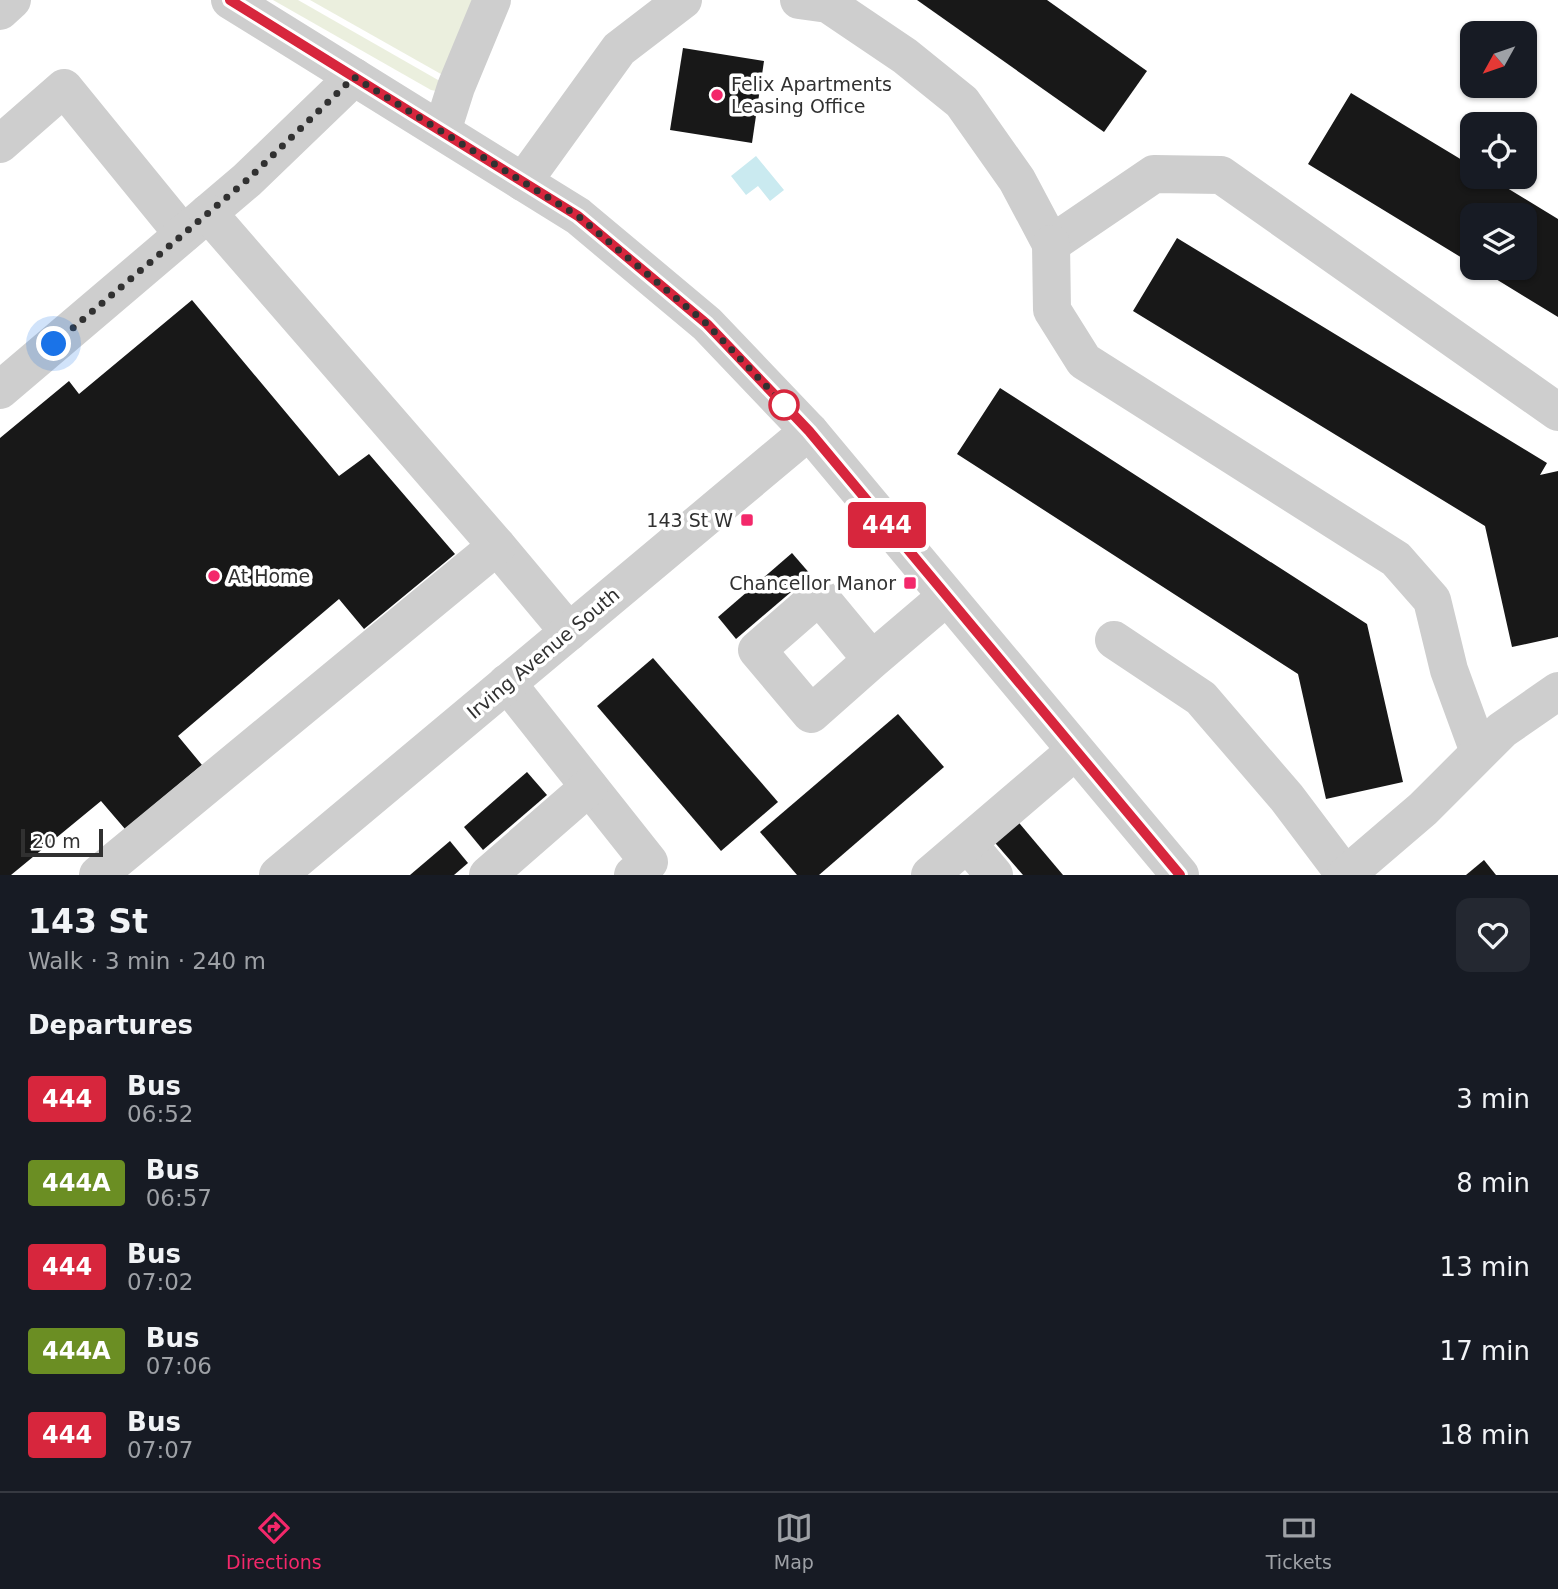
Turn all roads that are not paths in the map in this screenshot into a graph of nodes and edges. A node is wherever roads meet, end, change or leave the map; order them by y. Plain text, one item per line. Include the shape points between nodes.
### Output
1 (12, 0) edge
2 (230, 0) edge
3 (492, 0) edge
4 (683, 0) edge
5 (799, 0) edge
6 (0, 11) edge
7 (354, 77) junction
8 (442, 131) junction
9 (0, 144) edge
10 (523, 182) junction
11 (196, 224) junction
12 (1051, 244) junction
13 (0, 390) edge
14 (1558, 412) edge
15 (809, 431) junction
16 (497, 546) junction
17 (946, 597) junction
18 (569, 632) junction
19 (1114, 640) dead end
20 (872, 660) dead end
21 (507, 684) junction
22 (1558, 691) edge
23 (1075, 751) junction
24 (1479, 752) junction
25 (589, 787) junction
26 (968, 844) junction
27 (98, 875) edge
28 (278, 875) edge
29 (488, 875) edge
30 (633, 875) edge
31 (930, 875) edge
32 (994, 875) edge
33 (1180, 875) edge
34 (1345, 875) edge

1 - 6 street
2 - 7 street
3 - 8 street
4 - 10 street via 619,49
5 - 12 street via 828,4 962,102 1017,180
7 - 8 street
7 - 11 street
8 - 10 street
9 - 11 street via 64,88
10 - 15 street via 578,216 707,324
11 - 13 street
11 - 16 street
12 - 14 street via 1154,174 1221,175
12 - 24 street via 1052,310 1084,361 1396,559 1432,600 1449,670
15 - 17 street
15 - 18 street, Irving Avenue South
16 - 18 street
16 - 27 street
17 - 20 street
17 - 23 street
18 - 21 street, Irving Avenue South
19 - 34 street via 1201,698 1287,798
21 - 25 street
21 - 28 street, Irving Avenue South
22 - 24 street
23 - 26 street
23 - 33 street
24 - 34 street via 1423,809
25 - 29 street
25 - 30 street via 649,862
26 - 31 street
26 - 32 street

